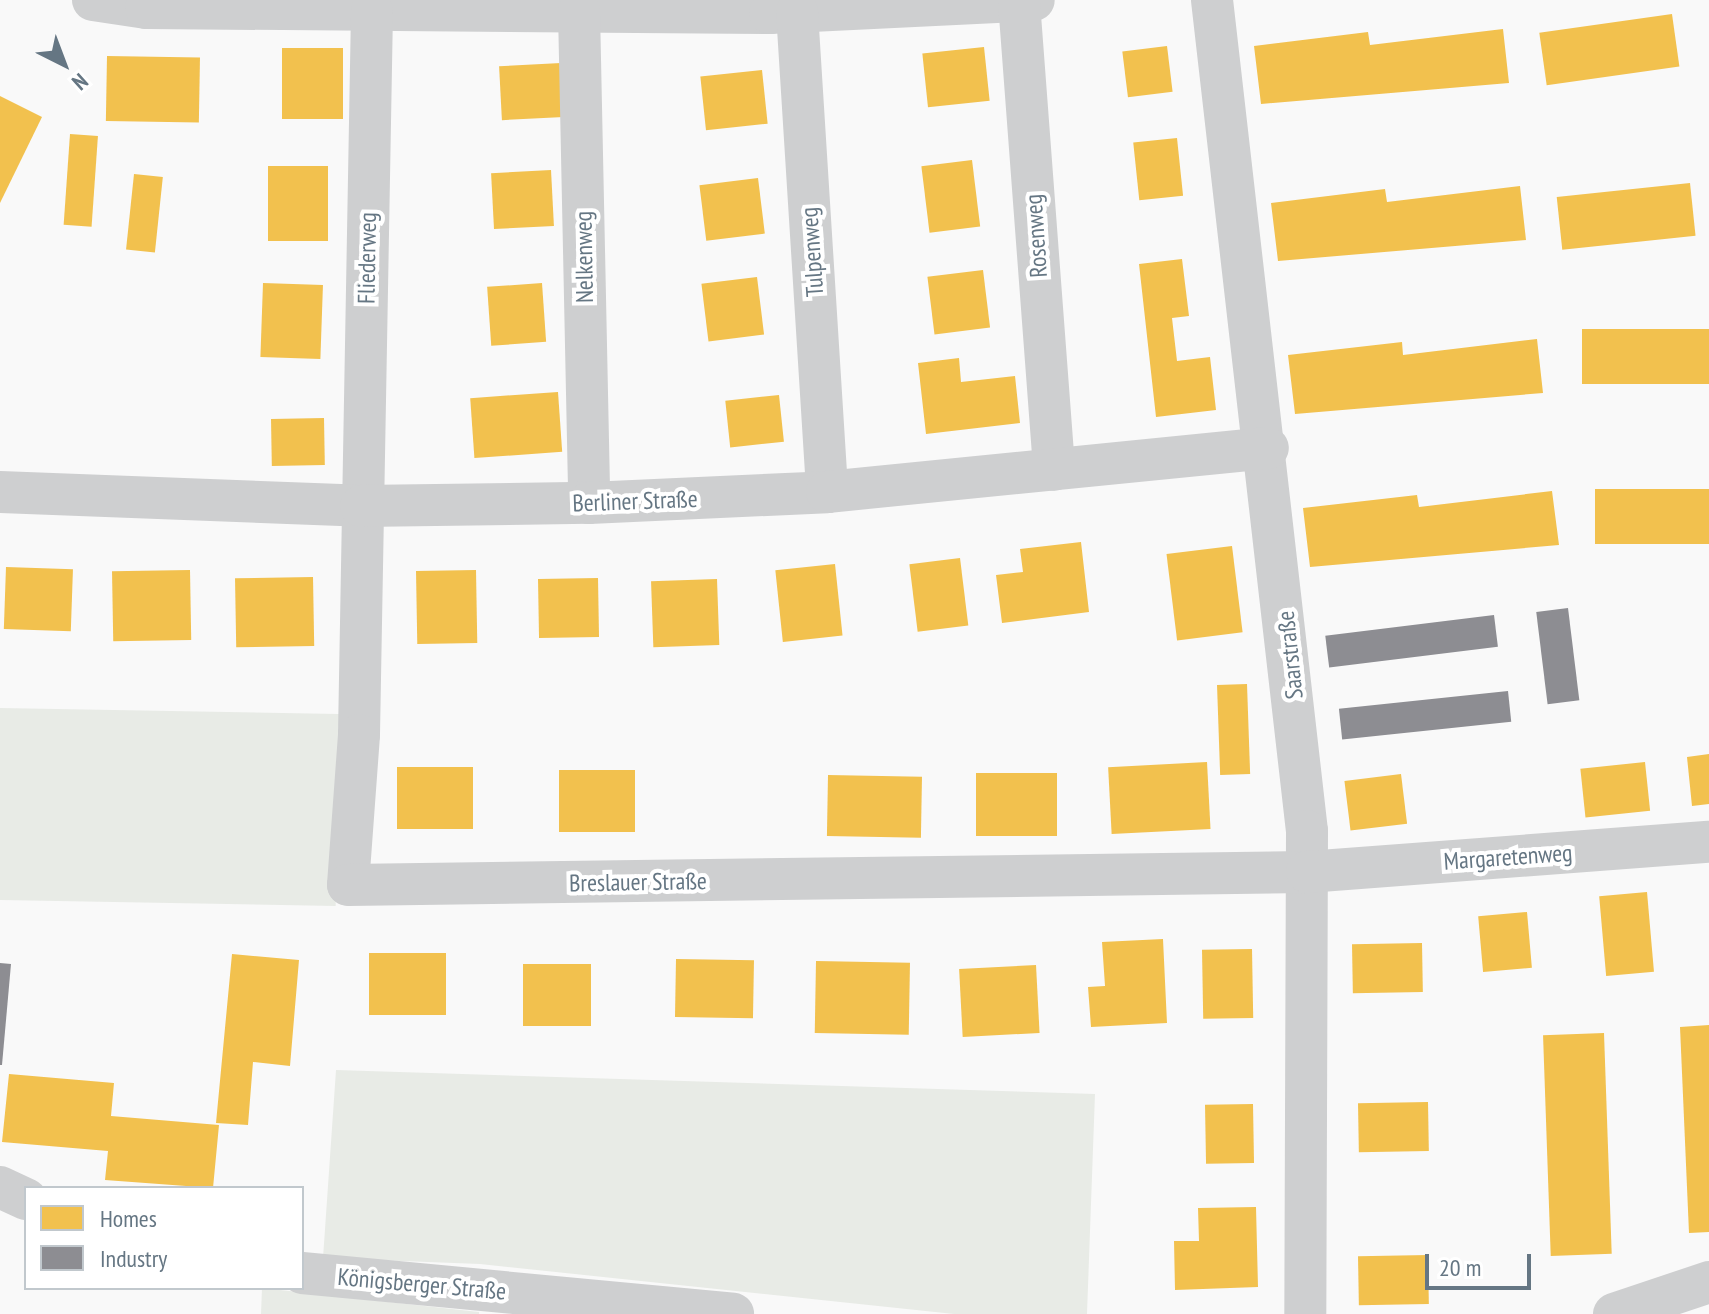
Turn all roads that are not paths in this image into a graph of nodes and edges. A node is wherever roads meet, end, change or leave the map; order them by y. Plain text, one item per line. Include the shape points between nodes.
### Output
1 (93, 0) edge
2 (1212, 0) edge
3 (1027, 1) edge
4 (372, 11) junction
5 (579, 11) junction
6 (797, 12) junction
7 (1268, 448) junction
8 (1054, 470) junction
9 (0, 492) edge
10 (827, 492) junction
11 (589, 503) junction
12 (361, 506) junction
13 (1709, 842) edge
14 (1307, 872) junction
15 (0, 1187) edge
16 (24, 1198) edge
17 (304, 1273) edge
18 (1709, 1282) edge
19 (494, 1302) edge
20 (733, 1314) edge
21 (1305, 1314) edge
22 (1614, 1314) edge

1 - 4 street via 146,8
2 - 7 street, Saarstraße
3 - 6 street
3 - 8 street, Rosenweg
4 - 5 street
4 - 12 street, Fliederweg
5 - 6 street
5 - 11 street, Nelkenweg
6 - 10 street, Tulpenweg
7 - 8 street, Berliner Straße
7 - 14 street, Saarstraße
8 - 10 street, Berliner Straße
9 - 12 street, Berliner Straße
10 - 11 street, Berliner Straße
11 - 12 street, Berliner Straße
12 - 14 street, Breslauer Straße via 359,735 348,885
13 - 14 street, Margaretenweg
14 - 21 street, Saarstraße
15 - 16 street
17 - 19 street, Königsberger Straße
18 - 22 street
19 - 20 street, Königsberger Straße

